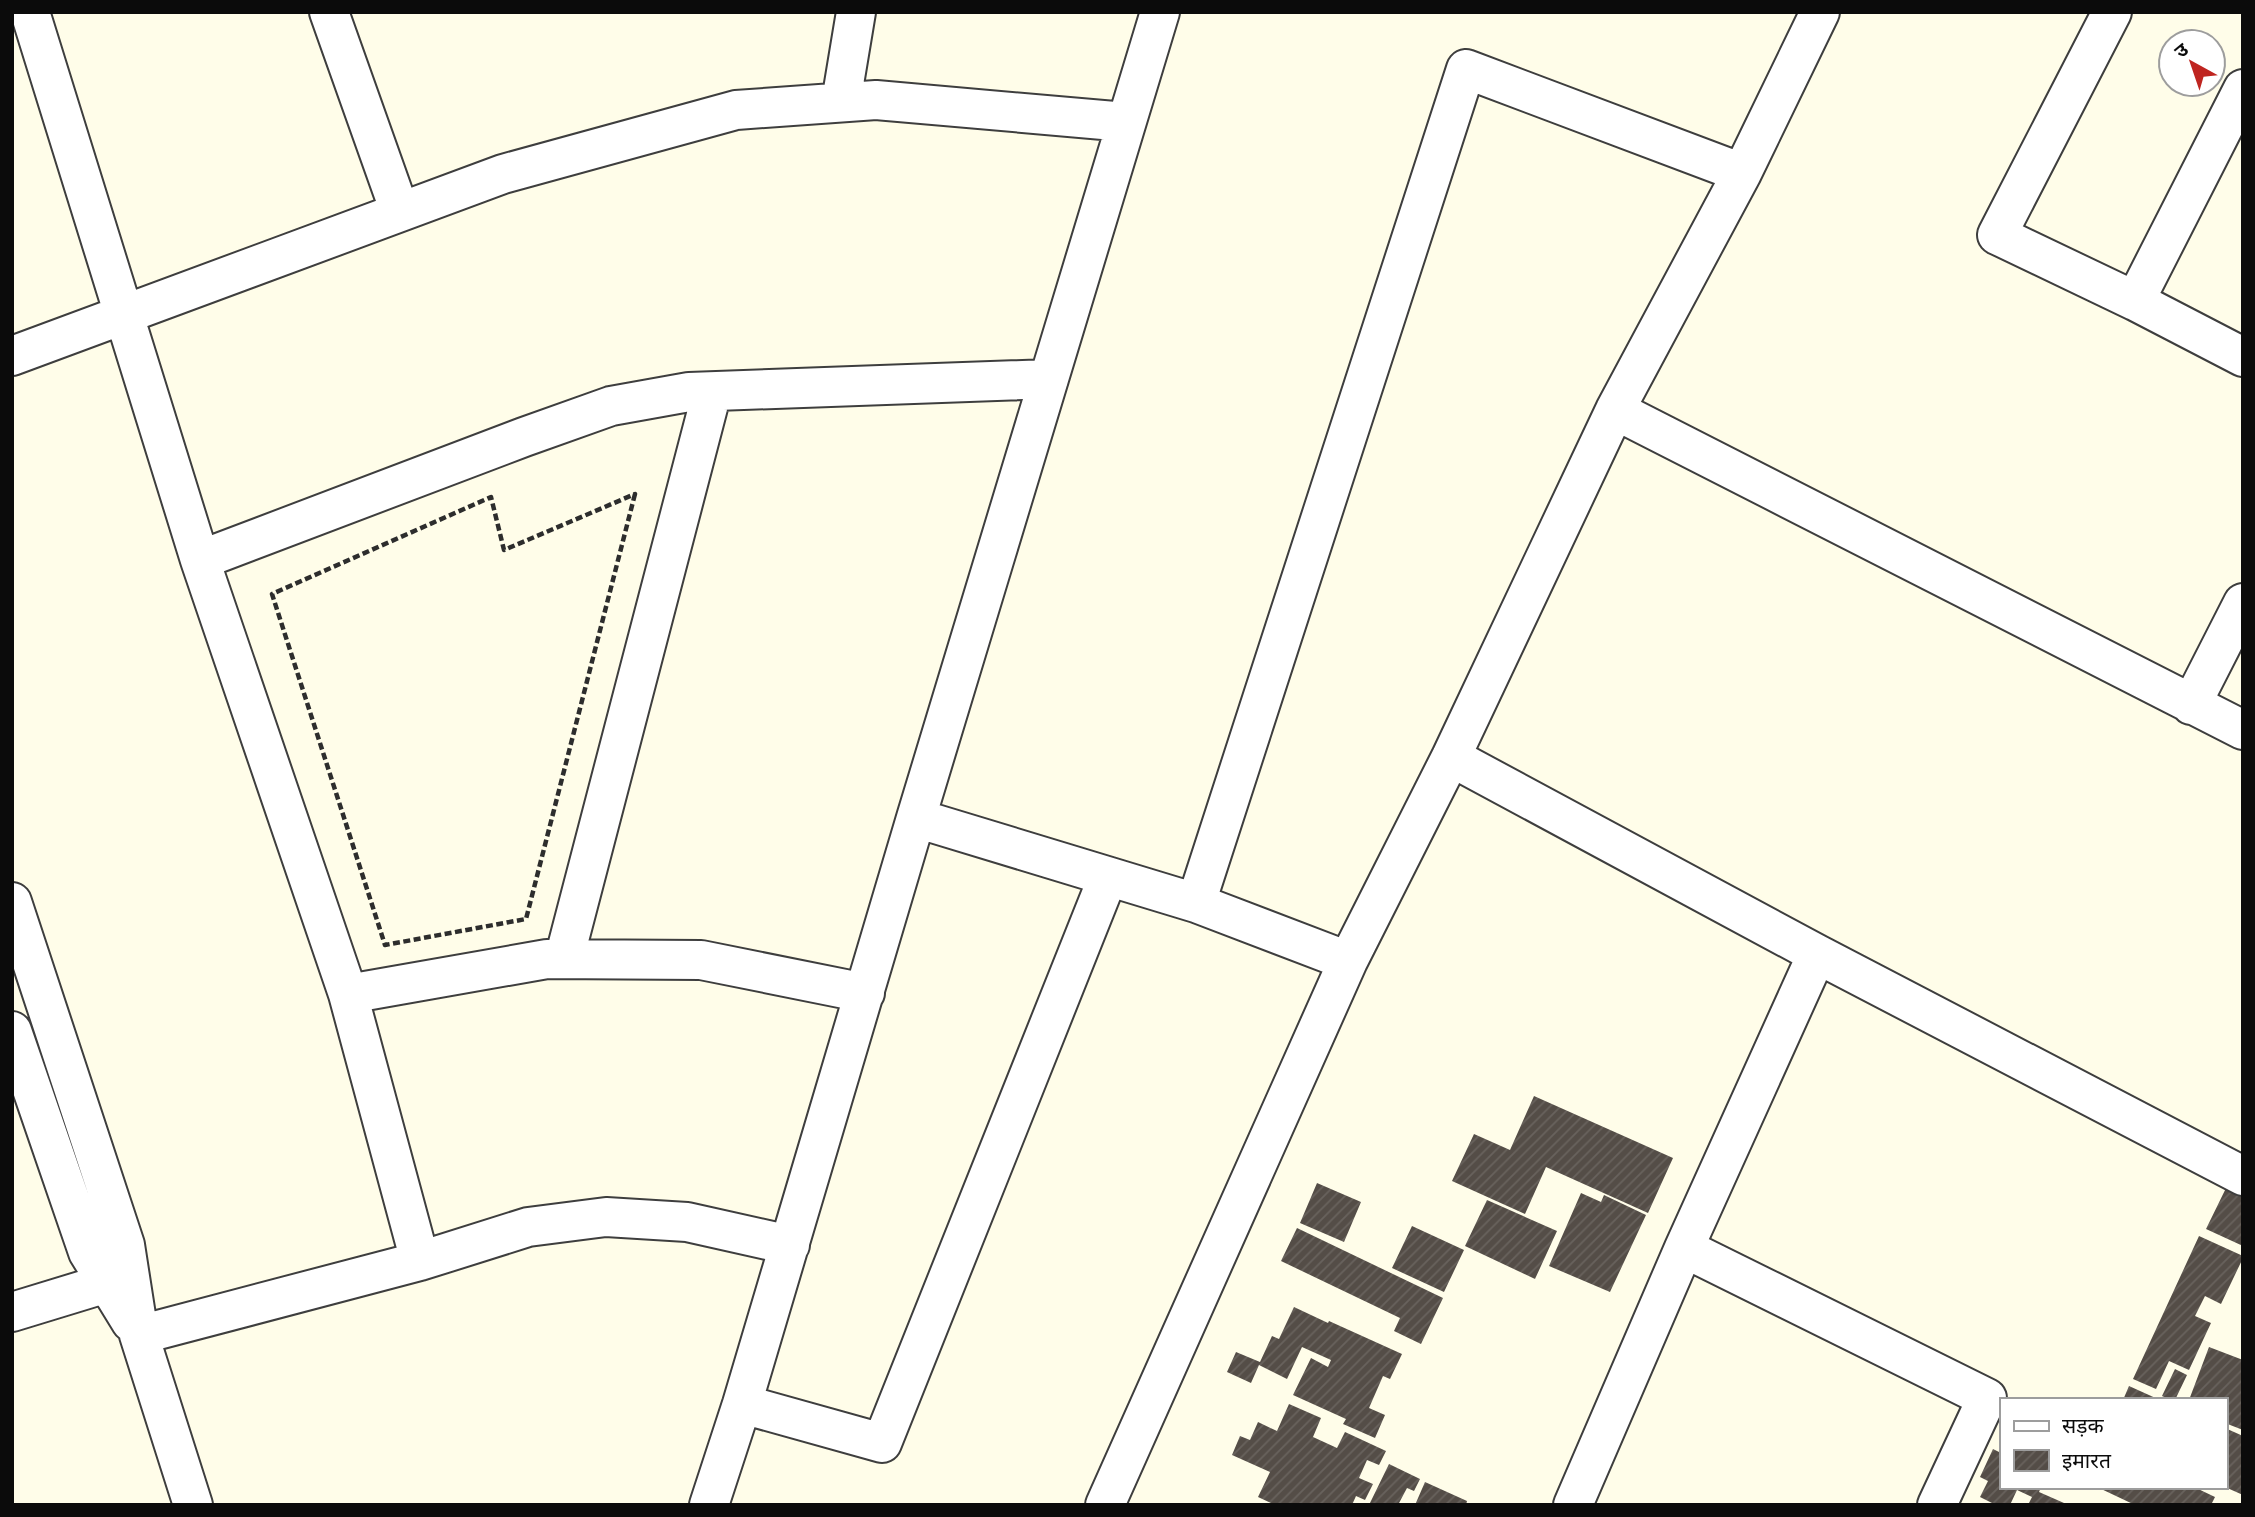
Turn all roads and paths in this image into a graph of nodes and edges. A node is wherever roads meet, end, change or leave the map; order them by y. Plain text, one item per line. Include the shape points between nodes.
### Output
1 (329, 12) edge
2 (856, 12) edge
3 (1160, 12) edge
4 (1820, 12) edge
5 (2112, 12) edge
6 (26, 26) edge
7 (2243, 89) edge
8 (841, 103) junction
9 (1126, 122) junction
10 (1742, 173) junction
11 (400, 212) junction
12 (2135, 301) junction
13 (123, 315) junction
14 (12, 356) edge
15 (2243, 357) edge
16 (1049, 379) junction
17 (712, 392) junction
18 (1615, 410) junction
19 (200, 560) junction
20 (272, 594) joint
21 (2243, 603) edge
22 (2191, 705) junction
23 (2243, 730) edge
24 (1451, 757) junction
25 (916, 818) junction
26 (1108, 877) junction
27 (12, 902) edge
28 (1196, 903) junction
29 (1817, 954) junction
30 (564, 959) junction
31 (1348, 961) junction
32 (865, 993) junction
33 (348, 994) junction
34 (12, 1031) edge
35 (2243, 1176) edge
36 (790, 1245) junction
37 (1684, 1248) junction
38 (420, 1261) junction
39 (107, 1283) junction
40 (12, 1312) edge
41 (139, 1335) junction
42 (1994, 1401) edge
43 (742, 1404) junction
44 (1578, 1503) edge
45 (193, 1505) edge
46 (709, 1505) edge
47 (1105, 1505) edge
48 (1937, 1505) edge

1 - 11 street
2 - 8 street
3 - 9 street
4 - 10 street
5 - 12 street via 1997,235
6 - 13 street
7 - 12 street
8 - 9 street via 876,100
8 - 11 street via 736,110 503,174
9 - 16 street
10 - 18 street
10 - 28 street via 1466,69
11 - 13 street
12 - 15 street
13 - 14 street
13 - 19 street
16 - 17 street
16 - 25 street
17 - 19 street via 611,406
17 - 30 street
18 - 22 street
18 - 24 street
19 - 33 street
20 - 20 path via 385,945 526,919 635,494 504,550 491,497
21 - 22 street
22 - 23 street
24 - 29 street
24 - 31 street
25 - 26 street
25 - 32 street
26 - 28 street
26 - 43 street via 882,1443
27 - 41 street via 125,1245
28 - 31 street
29 - 35 street
29 - 37 street
30 - 32 street via 701,960
30 - 33 street
31 - 47 street
32 - 36 street
33 - 38 street
34 - 39 street via 88,1252
36 - 38 street via 687,1222 606,1217 528,1227
36 - 43 street
37 - 42 street
37 - 44 street
38 - 41 street
39 - 40 street
39 - 41 street
41 - 45 street
42 - 48 street
43 - 46 street

